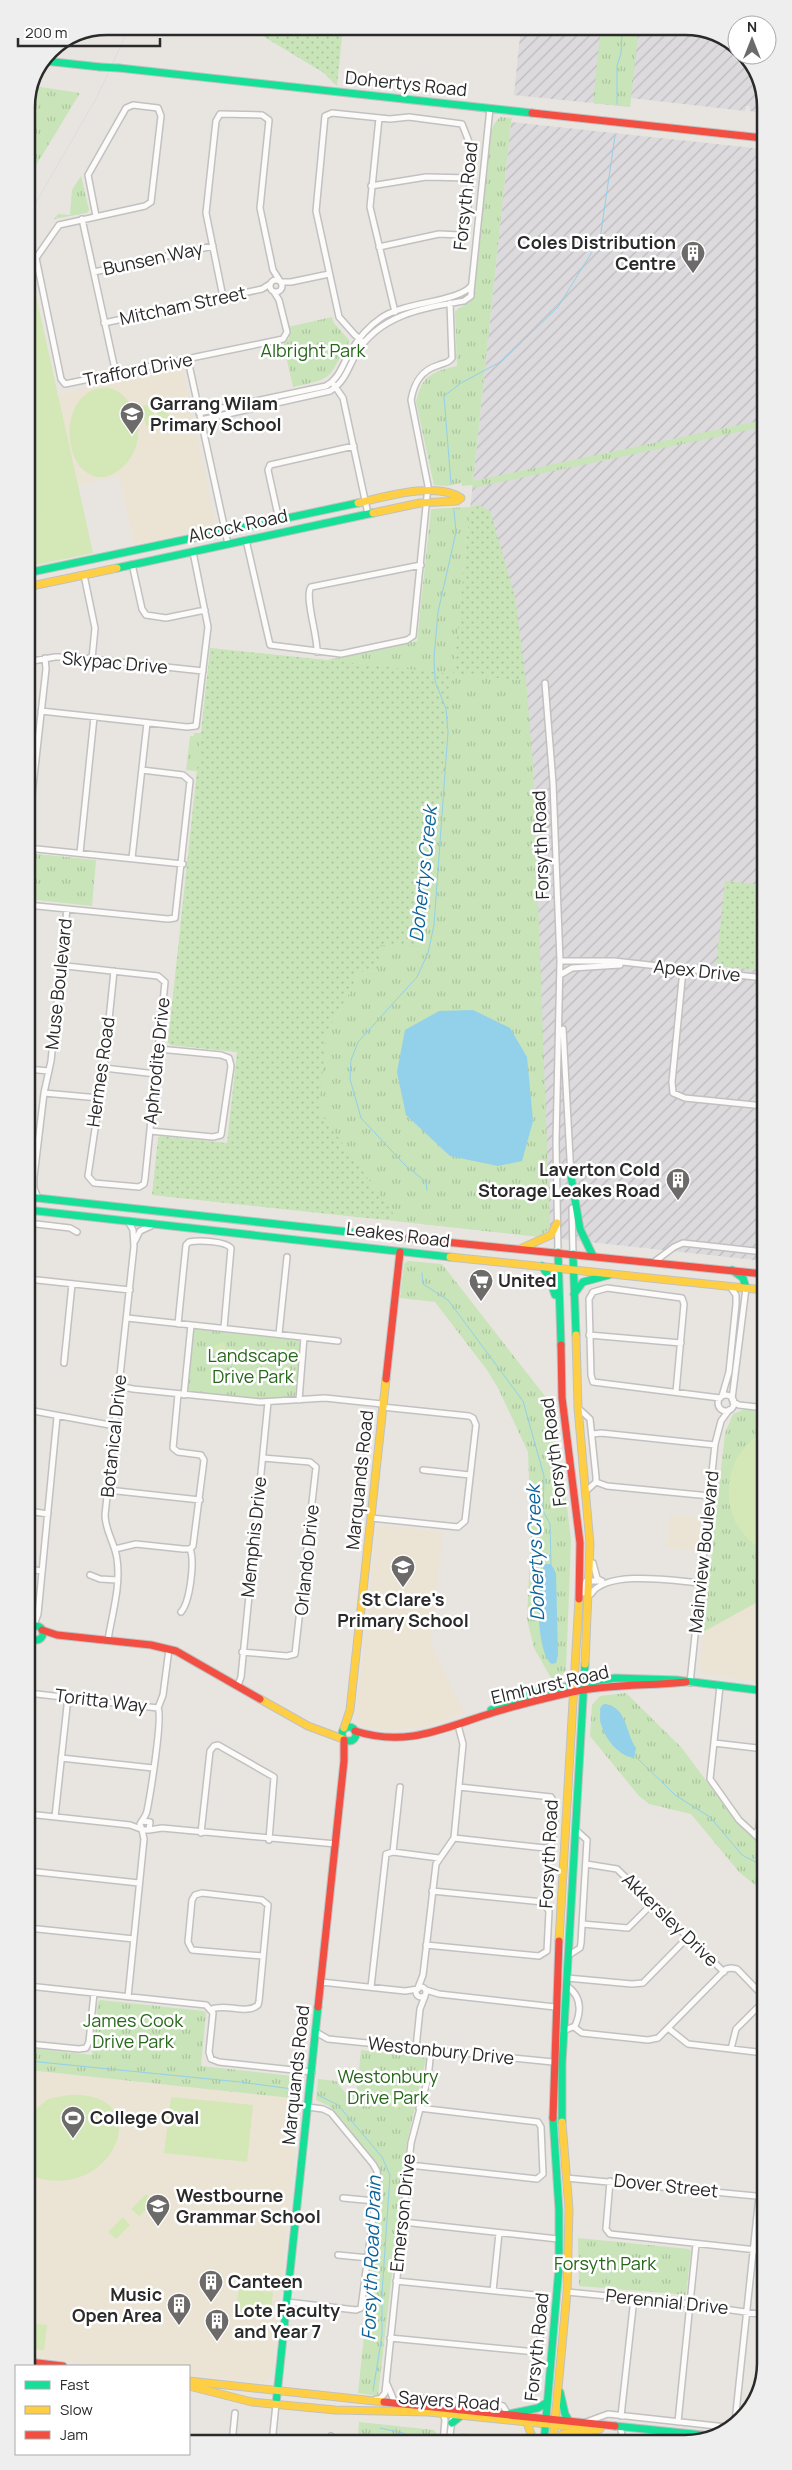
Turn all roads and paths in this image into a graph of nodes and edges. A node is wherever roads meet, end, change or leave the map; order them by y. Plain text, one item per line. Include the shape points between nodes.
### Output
1 (51, 62) edge
2 (490, 108) junction
3 (379, 118) junction
4 (757, 137) edge
5 (470, 178) junction
6 (371, 186) junction
7 (96, 216) junction
8 (82, 219) junction
9 (213, 246) junction
10 (379, 247) junction
11 (273, 270) junction
12 (94, 272) junction
13 (329, 274) junction
14 (271, 283) junction
15 (281, 285) junction
16 (472, 286) junction
17 (262, 289) junction
18 (273, 291) junction
19 (224, 297) junction
20 (279, 300) junction
21 (450, 304) junction
22 (394, 311) junction
23 (397, 317) junction
24 (104, 323) junction
25 (359, 339) junction
26 (364, 342) junction
27 (188, 360) junction
28 (116, 374) junction
29 (334, 385) junction
30 (276, 400) junction
31 (199, 413) junction
32 (201, 420) junction
33 (354, 446) junction
34 (428, 492) junction
35 (365, 501) junction
36 (427, 502) junction
37 (368, 514) junction
38 (279, 520) junction
39 (225, 531) junction
40 (246, 540) junction
41 (228, 544) junction
42 (193, 552) junction
43 (132, 564) junction
44 (421, 565) junction
45 (35, 572) edge
46 (84, 575) junction
47 (35, 585) edge
48 (205, 610) junction
49 (317, 652) junction
50 (45, 658) junction
51 (92, 659) junction
52 (35, 660) edge
53 (203, 671) junction
54 (545, 683) dead end
55 (41, 711) junction
56 (94, 717) junction
57 (147, 722) junction
58 (36, 761) joint
59 (35, 770) edge
60 (142, 770) junction
61 (35, 849) edge
62 (80, 853) junction
63 (132, 858) junction
64 (183, 864) junction
65 (35, 906) edge
66 (67, 909) junction
67 (560, 961) junction
68 (631, 964) junction
69 (61, 966) junction
70 (684, 970) junction
71 (114, 971) junction
72 (560, 976) junction
73 (757, 977) edge
74 (561, 1006) junction
75 (159, 1049) junction
76 (104, 1068) junction
77 (35, 1070) edge
78 (49, 1071) junction
79 (156, 1074) junction
80 (44, 1093) junction
81 (99, 1098) junction
82 (757, 1105) edge
83 (150, 1131) junction
84 (35, 1169) edge
85 (88, 1173) joint
86 (571, 1176) junction
87 (35, 1190) edge
88 (35, 1198) edge
89 (38, 1198) junction
90 (35, 1211) edge
91 (128, 1220) junction
92 (557, 1223) junction
93 (35, 1224) edge
94 (156, 1224) junction
95 (77, 1232) dead end
96 (134, 1246) junction
97 (520, 1249) junction
98 (757, 1251) edge
99 (400, 1252) junction
100 (558, 1252) junction
101 (573, 1254) junction
102 (593, 1256) junction
103 (287, 1257) dead end
104 (654, 1262) junction
105 (542, 1266) junction
106 (558, 1268) junction
107 (573, 1269) junction
108 (732, 1270) junction
109 (757, 1273) edge
110 (619, 1274) junction
111 (35, 1280) edge
112 (72, 1284) junction
113 (730, 1286) junction
114 (746, 1288) junction
115 (757, 1289) edge
116 (130, 1290) junction
117 (574, 1295) junction
118 (559, 1311) junction
119 (127, 1318) junction
120 (178, 1324) junction
121 (191, 1325) junction
122 (224, 1328) junction
123 (279, 1334) junction
124 (589, 1335) junction
125 (304, 1337) junction
126 (338, 1341) dead end
127 (680, 1343) junction
128 (64, 1363) dead end
129 (119, 1388) junction
130 (676, 1392) junction
131 (181, 1394) junction
132 (700, 1396) junction
133 (721, 1397) junction
134 (299, 1400) junction
135 (733, 1400) junction
136 (268, 1402) junction
137 (382, 1405) junction
138 (743, 1406) junction
139 (719, 1407) junction
140 (757, 1407) edge
141 (578, 1408) junction
142 (730, 1409) junction
143 (35, 1412) edge
144 (59, 1417) junction
145 (721, 1421) junction
146 (116, 1423) junction
147 (593, 1434) junction
148 (715, 1445) junction
149 (263, 1458) junction
150 (423, 1470) dead end
151 (470, 1475) junction
152 (596, 1482) junction
153 (108, 1490) junction
154 (585, 1492) junction
155 (710, 1496) junction
156 (200, 1500) junction
157 (35, 1512) edge
158 (48, 1514) junction
159 (371, 1518) junction
160 (590, 1544) junction
161 (115, 1549) junction
162 (190, 1549) junction
163 (35, 1570) edge
164 (42, 1571) junction
165 (90, 1575) dead end
166 (117, 1580) junction
167 (590, 1580) junction
168 (602, 1581) junction
169 (613, 1582) junction
170 (701, 1583) junction
171 (590, 1596) junction
172 (181, 1612) dead end
173 (35, 1627) edge
174 (35, 1631) edge
175 (577, 1633) junction
176 (110, 1641) junction
177 (169, 1649) junction
178 (242, 1652) junction
179 (688, 1683) junction
180 (236, 1684) junction
181 (584, 1686) junction
182 (720, 1686) junction
183 (573, 1688) junction
184 (757, 1690) edge
185 (35, 1694) edge
186 (68, 1697) junction
187 (158, 1708) junction
188 (350, 1710) junction
189 (458, 1725) junction
190 (344, 1729) junction
191 (354, 1730) junction
192 (326, 1732) junction
193 (373, 1737) junction
194 (343, 1739) junction
195 (354, 1739) junction
196 (714, 1743) junction
197 (757, 1748) edge
198 (61, 1758) junction
199 (344, 1762) junction
200 (152, 1768) junction
201 (400, 1787) dead end
202 (459, 1787) junction
203 (147, 1812) junction
204 (35, 1815) edge
205 (55, 1817) junction
206 (150, 1822) junction
207 (144, 1827) junction
208 (162, 1828) junction
209 (576, 1830) junction
210 (202, 1832) junction
211 (757, 1832) edge
212 (755, 1835) joint
213 (454, 1838) junction
214 (269, 1840) junction
215 (336, 1846) junction
216 (393, 1852) junction
217 (439, 1858) junction
218 (586, 1864) junction
219 (35, 1872) edge
220 (140, 1883) junction
221 (432, 1891) junction
222 (653, 1903) junction
223 (582, 1924) junction
224 (35, 1929) edge
225 (688, 1937) junction
226 (134, 1939) junction
227 (426, 1945) junction
228 (569, 1955) junction
229 (263, 1956) junction
230 (724, 1972) junction
231 (423, 1974) junction
232 (568, 1978) junction
233 (321, 1982) junction
234 (567, 1986) junction
235 (35, 1987) edge
236 (372, 1987) junction
237 (418, 1988) junction
238 (426, 1990) junction
239 (757, 1990) edge
240 (404, 1991) junction
241 (94, 1993) junction
242 (439, 1994) junction
243 (417, 1995) junction
244 (425, 1996) junction
245 (128, 1997) junction
246 (555, 2007) junction
247 (757, 2007) edge
248 (565, 2008) junction
249 (212, 2009) junction
250 (420, 2009) junction
251 (574, 2027) junction
252 (668, 2028) junction
253 (563, 2031) junction
254 (316, 2032) junction
255 (328, 2039) junction
256 (35, 2045) edge
257 (314, 2046) junction
258 (416, 2048) junction
259 (731, 2049) junction
260 (431, 2050) junction
261 (757, 2051) edge
262 (553, 2062) junction
263 (562, 2064) junction
264 (312, 2072) junction
265 (308, 2107) junction
266 (419, 2108) junction
267 (409, 2165) junction
268 (557, 2178) junction
269 (566, 2178) junction
270 (610, 2181) junction
271 (757, 2196) edge
272 (343, 2198) dead end
273 (375, 2201) junction
274 (403, 2222) junction
275 (757, 2230) edge
276 (499, 2233) junction
277 (558, 2239) junction
278 (696, 2244) junction
279 (754, 2250) junction
280 (757, 2250) edge
281 (338, 2255) dead end
282 (369, 2258) junction
283 (396, 2281) junction
284 (493, 2291) junction
285 (558, 2291) junction
286 (567, 2292) junction
287 (634, 2298) junction
288 (287, 2302) junction
289 (690, 2304) junction
290 (747, 2311) junction
291 (757, 2313) edge
292 (390, 2338) junction
293 (35, 2363) edge
294 (54, 2365) edge
295 (558, 2377) junction
296 (386, 2379) junction
297 (190, 2382) edge
298 (190, 2386) edge
299 (278, 2391) junction
300 (371, 2400) junction
301 (396, 2403) junction
302 (276, 2404) junction
303 (546, 2404) junction
304 (503, 2406) junction
305 (511, 2406) dead end
306 (235, 2413) dead end
307 (736, 2413) edge
308 (509, 2414) junction
309 (620, 2416) junction
310 (449, 2417) junction
311 (569, 2421) junction
312 (545, 2422) junction
313 (678, 2422) junction
314 (527, 2423) junction
315 (554, 2423) junction
316 (584, 2423) junction
317 (718, 2427) edge
318 (600, 2429) junction
319 (621, 2431) junction
320 (694, 2434) edge
321 (233, 2435) edge
322 (273, 2435) edge
323 (445, 2435) edge
324 (449, 2435) edge
325 (531, 2435) edge
326 (544, 2435) edge
327 (553, 2435) edge
328 (562, 2435) edge
329 (622, 2435) edge
330 (657, 2435) edge

1 - 2 main road, Dohertys Road, bridge
2 - 4 main road, Dohertys Road
2 - 16 street, Forsyth Road
3 - 5 street via 409,117 462,124 471,147
3 - 6 street
3 - 13 street via 332,113 324,119 315,206
5 - 6 street via 426,176
5 - 10 street via 466,229 462,234 439,234
6 - 10 street via 370,207
7 - 7 street, Trafford Drive via 151,202 161,114 156,107 130,105 126,108 88,175
7 - 8 street, Trafford Drive
8 - 12 street
8 - 28 street, Trafford Drive via 57,226 36,259 61,379 70,384
9 - 11 street via 206,207 216,119 223,114 265,115 270,123 260,208
9 - 12 street, Bunsen Way
9 - 19 street
10 - 22 street
11 - 14 street
11 - 15 street
12 - 24 street
13 - 15 street
13 - 25 street via 340,320
14 - 15 street via 275,280
14 - 17 street, Mitcham Street
14 - 18 street
15 - 18 street
15 - 20 street
16 - 21 street via 469,298
16 - 22 street via 464,293
17 - 18 street, Mitcham Street
17 - 19 street, Mitcham Street
18 - 20 street
19 - 24 street, Mitcham Street
20 - 27 street, Trafford Drive via 287,332 283,340
21 - 23 street
21 - 34 street via 452,358 421,374 411,400
22 - 23 street
22 - 25 street via 382,317
23 - 26 street
24 - 28 street
25 - 26 street
25 - 29 street
26 - 29 street via 347,373
27 - 28 street, Trafford Drive
27 - 31 street
29 - 30 street
29 - 33 street via 343,398
30 - 31 street
30 - 32 street
31 - 32 street
32 - 39 street
33 - 35 street
33 - 38 street via 270,465 268,470
34 - 35 main road, Alcock Road via 407,492
34 - 36 street
34 - 36 main road, Alcock Road via 456,498
35 - 37 street
35 - 38 main road, Alcock Road
36 - 37 main road, Alcock Road
36 - 44 street
37 - 40 main road, Alcock Road
38 - 39 main road, Alcock Road
39 - 41 street
39 - 45 main road, Alcock Road
40 - 41 main road, Alcock Road
40 - 49 street via 268,643
41 - 42 main road, Alcock Road
42 - 43 main road, Alcock Road
42 - 48 street
43 - 46 main road, Alcock Road
43 - 48 street via 146,615 166,618
44 - 49 street via 411,638 341,654
44 - 49 street via 311,587 308,595 318,641
46 - 47 main road, Alcock Road
46 - 51 street via 95,628
48 - 53 street via 208,627
50 - 51 street, Skypac Drive
50 - 52 street, Skypac Drive
50 - 55 street
51 - 53 street, Skypac Drive
53 - 57 street via 196,726
54 - 67 street, Forsyth Road via 553,783
55 - 56 street
55 - 58 street
56 - 57 street
56 - 62 street
57 - 60 street
58 - 59 street
60 - 63 street
60 - 64 street via 183,775 190,781
61 - 62 street
62 - 63 street
63 - 64 street
64 - 66 street via 177,912 172,919
65 - 66 street
66 - 69 street, Muse Boulevard
67 - 68 street, Apex Drive
67 - 72 street, Forsyth Road
68 - 70 street, Apex Drive
68 - 72 street, Apex Drive via 572,968
69 - 71 street, Aphrodite Drive
69 - 78 street, Muse Boulevard
70 - 73 street, Apex Drive
70 - 82 street via 673,1094
71 - 75 street, Aphrodite Drive via 158,976 165,980
71 - 76 street, Hermes Road
72 - 74 street, Forsyth Road
74 - 86 street, Forsyth Road
74 - 92 street, Forsyth Road
75 - 79 street, Aphrodite Drive
75 - 83 street via 221,1055 229,1058 230,1066 222,1135
76 - 79 street
76 - 81 street, Hermes Road
77 - 78 street
78 - 80 street, Muse Boulevard
79 - 83 street, Aphrodite Drive
80 - 81 street
80 - 84 street, Muse Boulevard
81 - 85 street, Hermes Road
83 - 85 street, Aphrodite Drive via 141,1186 94,1183
86 - 101 street, Forsyth Road
86 - 102 main road via 575,1204 586,1244
87 - 89 street, Muse Boulevard
88 - 89 main road, Leakes Road
89 - 97 main road, Leakes Road
90 - 91 main road, Leakes Road
91 - 94 main road, Leakes Road
91 - 96 street, Botanical Drive via 133,1230
92 - 97 main road via 551,1235
92 - 100 street, Forsyth Road
93 - 95 street via 70,1228
94 - 96 street via 138,1233
94 - 99 main road, Leakes Road
96 - 116 street, Botanical Drive
97 - 100 main road, Leakes Road
98 - 104 street via 683,1244
99 - 105 main road, Leakes Road
99 - 137 main road, Marquands Road
100 - 101 main road, Leakes Road
100 - 106 main road, Forsyth Road
101 - 102 main road, Leakes Road
101 - 107 main road, Forsyth Road
102 - 104 main road, Leakes Road
103 - 123 street
104 - 108 main road, Leakes Road
105 - 106 main road, Leakes Road
105 - 118 main road via 549,1277
106 - 107 main road, Leakes Road
106 - 118 main road, Forsyth Road
107 - 110 main road, Leakes Road
107 - 117 main road, Forsyth Road
108 - 109 main road, Leakes Road
108 - 114 main road via 743,1278
110 - 113 main road, Leakes Road
110 - 117 main road via 584,1282 576,1288
111 - 112 street
112 - 116 street
112 - 128 street
113 - 114 main road, Leakes Road
113 - 133 street via 735,1292 736,1304 729,1372
114 - 115 main road, Leakes Road
114 - 135 street
116 - 119 street, Botanical Drive
117 - 141 main road, Forsyth Road
118 - 175 main road, Forsyth Road via 562,1398 580,1543
119 - 120 street
119 - 129 street, Botanical Drive
120 - 121 street
120 - 122 street via 187,1244 192,1241 217,1243 227,1244 232,1250
121 - 122 street
121 - 131 street
122 - 123 street
123 - 125 street
124 - 127 street
124 - 127 street via 590,1295 607,1288 682,1298
124 - 130 street via 593,1382
125 - 126 street
125 - 134 street
127 - 130 street
129 - 131 street
129 - 146 street, Botanical Drive
130 - 132 street
131 - 136 street
131 - 156 street via 173,1448 203,1458
132 - 133 street
132 - 139 street
133 - 135 street via 728,1396
133 - 139 street
134 - 136 street
134 - 137 street via 343,1399
135 - 138 street
135 - 142 street, Mainview Boulevard
136 - 149 street, Memphis Drive
137 - 151 street via 473,1418 476,1425
137 - 159 main road, Marquands Road
138 - 140 street
138 - 142 street
139 - 142 street
139 - 145 street, Mainview Boulevard
141 - 147 street via 590,1419
141 - 154 main road, Forsyth Road
142 - 145 street, Mainview Boulevard
143 - 144 street
144 - 146 street
144 - 158 street
145 - 148 street, Mainview Boulevard
146 - 153 street, Botanical Drive
147 - 148 street
147 - 152 street
148 - 155 street, Mainview Boulevard
149 - 178 street, Memphis Drive
149 - 178 street, Orlando Drive via 310,1462 316,1467 308,1554 295,1654
150 - 151 street
151 - 159 street via 465,1521 460,1527
152 - 154 street
152 - 155 street via 607,1486
153 - 156 street
153 - 161 street, Botanical Drive via 105,1522
154 - 160 main road, Forsyth Road
155 - 170 street, Mainview Boulevard
156 - 162 street via 194,1544
157 - 158 street
158 - 164 street
159 - 188 main road, Marquands Road
160 - 167 main road, Forsyth Road
160 - 168 street via 597,1578
161 - 162 street via 136,1544
161 - 166 street, Botanical Drive
162 - 172 street via 188,1596
163 - 164 street
164 - 173 street
165 - 166 street
166 - 176 street, Botanical Drive
167 - 168 street
167 - 171 main road, Forsyth Road
167 - 175 street via 584,1586
168 - 169 street
169 - 170 street via 633,1577
169 - 171 street via 595,1588
170 - 179 street, Mainview Boulevard
171 - 181 main road, Forsyth Road
174 - 176 main road
175 - 183 main road, Forsyth Road
176 - 177 main road
177 - 180 main road
177 - 187 street via 163,1695
178 - 180 street, Memphis Drive
179 - 181 main road, Elmhurst Road via 670,1679 622,1678
179 - 182 main road, Elmhurst Road
180 - 192 main road via 308,1726
181 - 183 main road, Elmhurst Road
181 - 209 main road, Forsyth Road
182 - 184 main road, Elmhurst Road
182 - 196 street
183 - 189 main road, Elmhurst Road via 510,1700
183 - 246 main road, Forsyth Road
185 - 186 street, Toritta Way
186 - 187 street, Toritta Way
186 - 198 street
187 - 200 street, Toritta Way via 160,1715
188 - 190 main road, Marquands Road
188 - 191 main road, Marquands Road
189 - 193 main road, Elmhurst Road via 419,1737
189 - 202 street via 463,1744
190 - 191 main road, Elmhurst Road
190 - 192 main road, Elmhurst Road
190 - 194 main road, Marquands Road
191 - 193 main road, Elmhurst Road
191 - 195 main road, Marquands Road
192 - 194 main road
193 - 195 main road, Elmhurst Road
194 - 195 main road, Elmhurst Road
194 - 199 main road, Marquands Road
195 - 199 main road, Marquands Road
196 - 197 street
196 - 212 street via 711,1782 739,1820
198 - 200 street
198 - 205 street
199 - 215 main road, Marquands Road
200 - 203 street, Toritta Way
201 - 216 street
202 - 213 street
202 - 213 street via 551,1797 555,1804 553,1842 545,1848
203 - 206 street, Toritta Way
203 - 207 street, Toritta Way
204 - 205 street
205 - 207 street
206 - 207 street
206 - 208 street
207 - 208 street
207 - 220 street, Toritta Way
208 - 210 street
209 - 218 street via 587,1840
209 - 228 main road, Forsyth Road
210 - 214 street
210 - 214 street via 210,1753 214,1746 223,1747 274,1777
211 - 212 street
213 - 217 street
214 - 215 street
215 - 233 main road, Marquands Road
216 - 217 street
216 - 236 street via 384,1857
217 - 221 street
218 - 222 street, Akkersley Drive via 617,1869
218 - 223 street
219 - 220 street
220 - 226 street, Toritta Way
221 - 227 street
221 - 227 street via 543,1902 549,1912 547,1951 541,1956
222 - 223 street via 628,1928
222 - 225 street, Akkersley Drive
223 - 228 street via 581,1946
224 - 226 street
225 - 230 street, Akkersley Drive
225 - 232 street via 643,1983
226 - 245 street, Toritta Way
227 - 231 street
228 - 232 main road, Forsyth Road
229 - 229 street via 267,1903 202,1893 195,1895 188,1942 192,1950
229 - 249 street via 256,2007 220,2006
230 - 239 street via 737,1969
230 - 252 street
231 - 237 street
231 - 238 street
232 - 234 main road, Forsyth Road
233 - 236 street
233 - 254 main road, Marquands Road
234 - 248 main road, Forsyth Road
234 - 251 street via 579,1999
235 - 241 street
236 - 240 street
237 - 238 street
237 - 240 street
237 - 243 street
238 - 242 street
238 - 244 street
240 - 243 street
241 - 245 street
241 - 256 street via 86,2048
242 - 244 street
242 - 246 street
243 - 244 street
243 - 250 street
244 - 250 street
245 - 249 street via 206,2005
246 - 248 main road
246 - 262 main road, Forsyth Road
247 - 259 street via 736,2029
248 - 253 main road, Forsyth Road
249 - 264 street via 211,2059
250 - 258 street
251 - 252 street via 582,2033 648,2040 658,2038
251 - 253 street
252 - 259 street via 683,2042
253 - 263 main road, Forsyth Road
254 - 255 street, Westonbury Drive
254 - 257 main road, Marquands Road
255 - 257 street
255 - 258 street, Westonbury Drive
257 - 264 main road, Marquands Road
258 - 260 street, Westonbury Drive
259 - 261 street
260 - 262 street, Westonbury Drive
260 - 266 street, Emerson Drive via 428,2078
262 - 263 main road
262 - 268 main road, Forsyth Road
263 - 269 main road, Forsyth Road
264 - 265 main road, Marquands Road
265 - 273 street via 331,2113 373,2164 378,2177
265 - 288 main road, Marquands Road
266 - 267 street, Emerson Drive
266 - 267 street via 534,2120 539,2123 544,2174 537,2179
267 - 274 street, Emerson Drive
268 - 269 main road
268 - 277 main road, Forsyth Road
269 - 270 street, Dover Street
269 - 286 main road, Forsyth Road via 569,2209
270 - 271 street, Dover Street
270 - 278 street via 606,2229 610,2234
272 - 273 street
273 - 282 street
274 - 276 street
274 - 283 street, Emerson Drive
275 - 279 street
276 - 277 street
276 - 284 street
277 - 285 main road, Forsyth Road
278 - 279 street
278 - 289 street
279 - 280 street
279 - 290 street
281 - 282 street
282 - 288 street via 363,2305 359,2309
283 - 284 street
283 - 292 street, Emerson Drive
284 - 292 street via 542,2298 539,2348 536,2352
285 - 286 main road
285 - 303 main road, Forsyth Road
286 - 287 street, Perennial Drive
286 - 295 main road, Forsyth Road
287 - 289 street, Perennial Drive
287 - 309 street
288 - 299 main road, Marquands Road
289 - 290 street, Perennial Drive
289 - 313 street
290 - 291 street, Perennial Drive
290 - 307 street
292 - 296 street, Emerson Drive
293 - 294 main road
295 - 311 main road via 562,2406
295 - 315 main road, Forsyth Road
296 - 300 street, Emerson Drive via 383,2397
296 - 301 street, Emerson Drive
297 - 299 main road, Sayers Road
298 - 302 main road, Sayers Road via 245,2401
299 - 300 main road, Sayers Road
299 - 302 main road, Marquands Road
300 - 301 main road, Sayers Road
301 - 304 street, Sayers Road via 409,2396
301 - 310 main road, Sayers Road
302 - 310 main road, Sayers Road
302 - 322 street
303 - 308 main road
303 - 312 main road, Forsyth Road
304 - 305 street, Sayers Road
304 - 308 street, Sayers Road
306 - 321 street
308 - 310 main road, Sayers Road
308 - 312 main road, Sayers Road
309 - 313 street, Sayers Road
309 - 316 street, Sayers Road via 604,2415
310 - 314 main road, Sayers Road via 462,2415
310 - 323 street
310 - 324 street
311 - 315 main road, Sayers Road
311 - 316 main road, Sayers Road
312 - 314 main road, Sayers Road
312 - 315 main road, Sayers Road
312 - 326 main road, Forsyth Road
313 - 317 street, Sayers Road
314 - 325 main road
315 - 318 main road, Sayers Road
315 - 327 main road, Forsyth Road
316 - 320 main road, Sayers Road
318 - 319 main road, Sayers Road
318 - 328 main road
319 - 329 street
319 - 330 main road, Sayers Road

